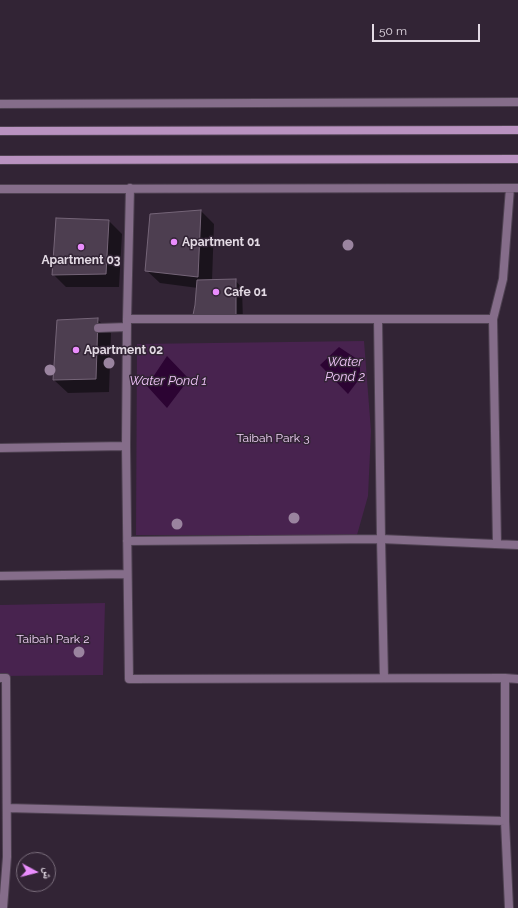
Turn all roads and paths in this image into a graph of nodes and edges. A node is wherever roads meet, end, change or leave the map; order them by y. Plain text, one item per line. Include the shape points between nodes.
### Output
1 (518, 102) edge
2 (0, 104) edge
3 (518, 130) edge
4 (0, 131) edge
5 (518, 159) edge
6 (0, 160) edge
7 (130, 188) junction
8 (514, 188) edge
9 (0, 189) edge
10 (378, 319) junction
11 (493, 319) junction
12 (127, 323) junction
13 (98, 328) dead end
14 (126, 446) junction
15 (0, 448) edge
16 (127, 540) junction
17 (381, 540) junction
18 (497, 544) junction
19 (518, 544) edge
20 (127, 574) junction
21 (0, 576) edge
22 (0, 678) edge
23 (384, 678) junction
24 (505, 678) junction
25 (518, 679) edge
26 (7, 808) junction
27 (505, 820) junction
28 (3, 908) edge
29 (509, 908) edge

1 - 2 street
3 - 4 main road
5 - 6 main road
7 - 8 street
7 - 9 street
7 - 12 street
8 - 11 street via 503,279
10 - 11 street
10 - 12 street
10 - 17 street
11 - 18 street
12 - 13 street
12 - 14 street
14 - 15 street
14 - 16 street
16 - 17 street
16 - 20 street
17 - 18 street
17 - 23 street
18 - 19 street
20 - 21 street
20 - 23 street via 129,679
22 - 26 street via 6,678
23 - 24 street
24 - 25 street
24 - 27 street
26 - 27 street
26 - 28 street
27 - 29 street

